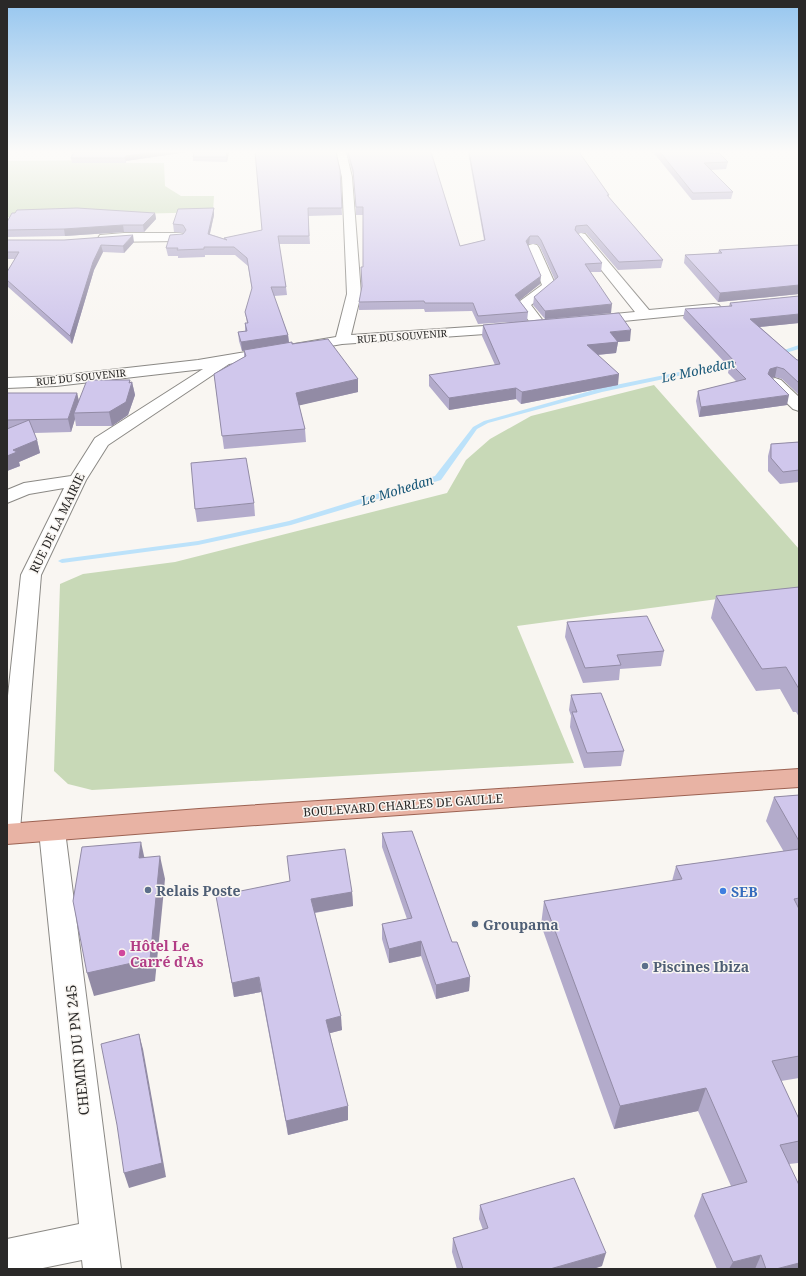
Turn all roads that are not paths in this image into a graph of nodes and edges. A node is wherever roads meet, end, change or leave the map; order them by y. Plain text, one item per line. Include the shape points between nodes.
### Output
1 (349, 212) edge
2 (180, 237) edge
3 (581, 237) edge
4 (94, 239) edge
5 (533, 248) dead end
6 (730, 306) edge
7 (645, 315) junction
8 (577, 322) edge
9 (555, 324) edge
10 (540, 326) junction
11 (342, 340) junction
12 (227, 360) junction
13 (7, 383) edge
14 (775, 383) edge
15 (799, 406) edge
16 (77, 480) junction
17 (7, 497) edge
18 (799, 778) edge
19 (7, 830) edge
20 (52, 831) junction
21 (7, 834) edge
22 (100, 1254) edge
23 (7, 1257) edge

1 - 11 street via 354,294
2 - 4 street
3 - 7 street
5 - 10 street via 549,286 523,304
6 - 7 street
7 - 8 street
9 - 10 street, RUE DU SOUVENIR
10 - 11 street, RUE DU SOUVENIR
11 - 12 street, RUE DU SOUVENIR
12 - 13 street, RUE DU SOUVENIR via 56,381
12 - 16 street, RUE DE LA MAIRIE via 102,442
14 - 15 street
16 - 17 street via 24,489
16 - 19 street, RUE DE LA MAIRIE via 31,575
18 - 20 main road, BOULEVARD CHARLES DE GAULLE via 206,818
20 - 21 main road, BOULEVARD CHARLES DE GAULLE
20 - 22 street, CHEMIN DU PN 245
22 - 23 street

